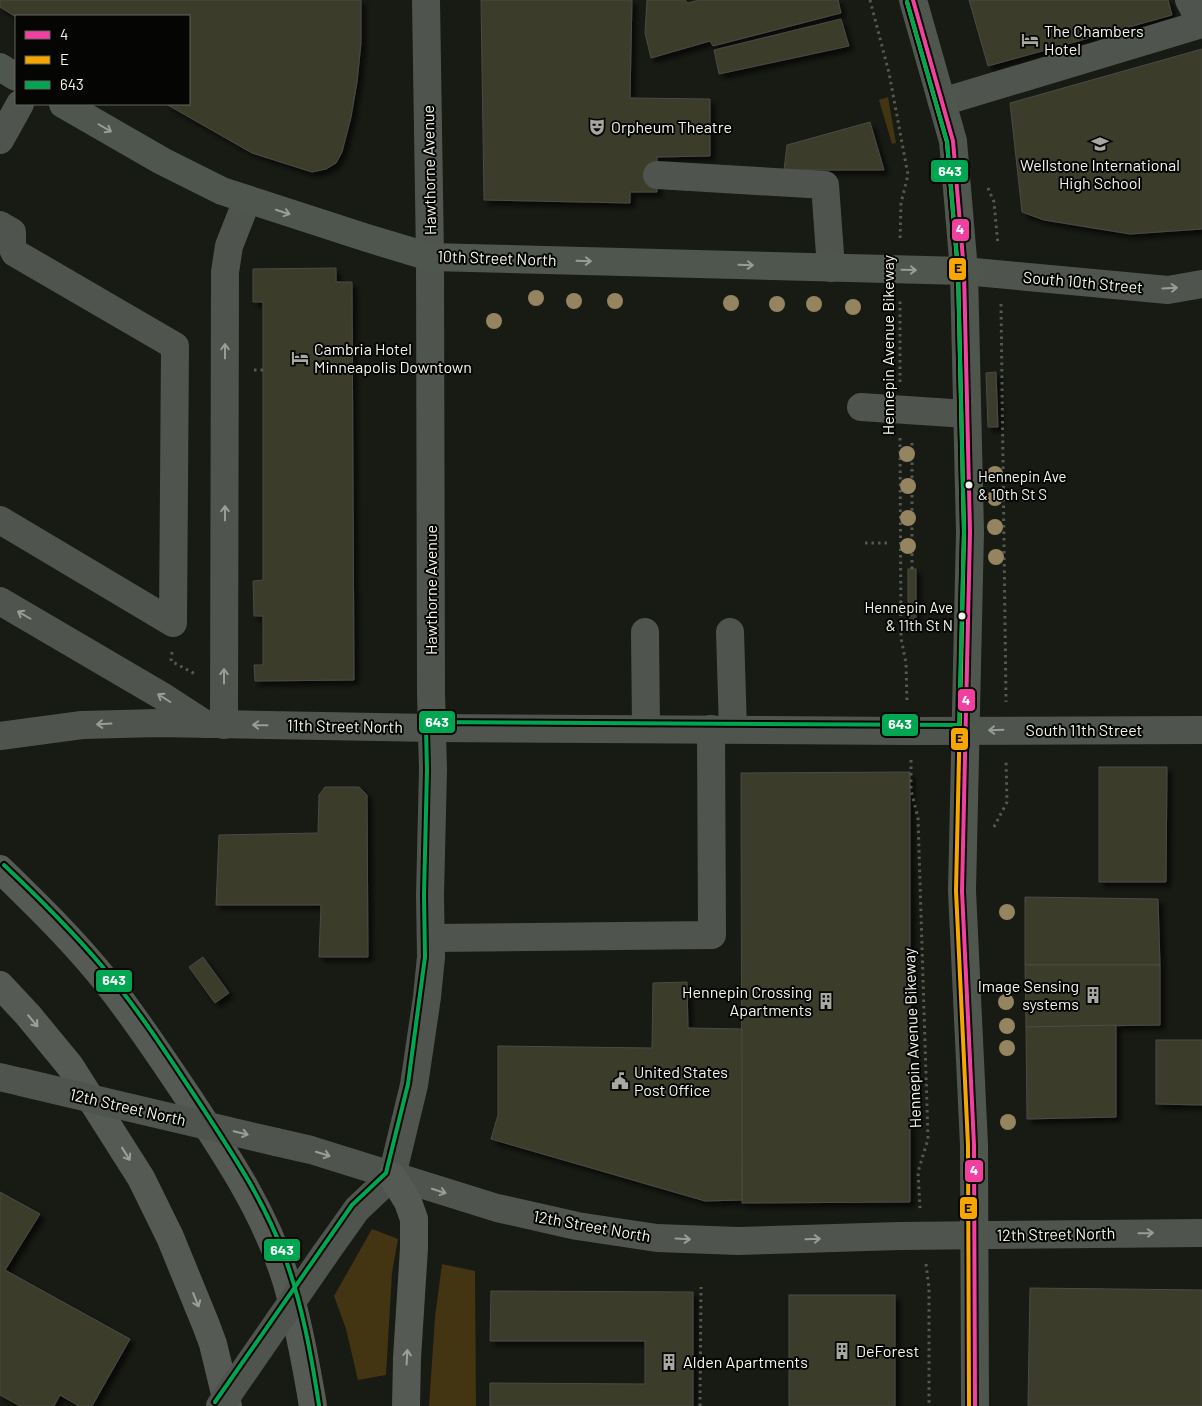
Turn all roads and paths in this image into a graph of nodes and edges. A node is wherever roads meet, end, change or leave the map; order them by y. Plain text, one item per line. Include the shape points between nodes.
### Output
1 (426, 0) edge
2 (870, 0) edge
3 (913, 0) edge
4 (1189, 0) edge
5 (1202, 24) edge
6 (0, 67) edge
7 (15, 76) edge
8 (942, 102) junction
9 (19, 105) edge
10 (65, 105) edge
11 (0, 140) edge
12 (657, 176) dead end
13 (247, 200) junction
14 (0, 225) edge
15 (430, 257) junction
16 (831, 268) junction
17 (901, 270) junction
18 (964, 271) junction
19 (1202, 284) edge
20 (861, 407) dead end
21 (900, 409) junction
22 (967, 414) junction
23 (912, 441) dead end
24 (0, 520) edge
25 (865, 543) dead end
26 (891, 543) dead end
27 (912, 569) dead end
28 (0, 601) edge
29 (173, 623) junction
30 (645, 632) dead end
31 (730, 632) dead end
32 (202, 679) dead end
33 (907, 695) dead end
34 (215, 724) junction
35 (432, 728) junction
36 (646, 728) junction
37 (722, 729) junction
38 (1202, 730) edge
39 (965, 732) junction
40 (0, 736) edge
41 (910, 758) dead end
42 (1006, 760) dead end
43 (993, 828) dead end
44 (0, 869) edge
45 (431, 938) junction
46 (0, 985) edge
47 (10, 1080) edge
48 (392, 1176) junction
49 (1202, 1232) edge
50 (974, 1235) junction
51 (922, 1236) junction
52 (701, 1287) dead end
53 (220, 1406) edge
54 (228, 1406) edge
55 (313, 1406) edge
56 (406, 1406) edge
57 (700, 1406) edge
58 (929, 1406) edge
59 (975, 1406) edge

1 - 15 street, Hawthorne Avenue
2 - 17 path, Hennepin Avenue Bikeway via 889,73 908,175 901,203
3 - 8 main road
4 - 5 street
5 - 8 street
6 - 7 main road
8 - 18 main road via 953,141
9 - 11 street
10 -> 13 main road, 10th Street North via 187,174
12 - 16 street via 825,184
13 -> 15 main road, 10th Street North
34 -> 13 street via 225,272 230,246
14 - 29 street via 12,232 15,253 175,346
15 -> 16 main road, 10th Street North
15 - 35 street, Hawthorne Avenue
16 - 17 main road, 10th Street North
17 -> 18 main road, 10th Street North
17 - 21 path, Hennepin Avenue Bikeway
18 -> 19 street, South 10th Street via 1168,290
18 - 22 main road
20 - 21 street
21 - 22 street
21 - 33 path, Hennepin Avenue Bikeway via 901,638
22 - 39 main road via 970,532
23 - 27 path
24 - 29 street
25 - 26 path
34 -> 28 street
29 - 32 path via 171,661
30 - 36 street
31 - 37 street
35 -> 34 street, 11th Street North
34 -> 40 street, 11th Street North via 91,725
35 - 36 street, 11th Street North
35 - 45 street, Hawthorne Avenue
36 - 37 street, 11th Street North
37 - 39 street, 11th Street North
37 - 45 street via 712,935
38 -> 39 street, South 11th Street
39 - 50 main road via 962,891 974,1145
41 - 51 path, Hennepin Avenue Bikeway via 910,790 918,818 928,1139 918,1172
42 - 43 path via 1007,802
44 - 55 highway via 56,924 108,984 227,1155 268,1232 286,1279
45 - 48 street, Hawthorne Avenue via 427,997 416,1069
46 -> 54 highway via 70,1066 141,1178 170,1237 206,1325
47 -> 48 street, 12th Street North, bridge via 311,1150
48 -> 51 street, 12th Street North via 498,1208 629,1235 738,1241
48 - 53 street, bridge via 357,1209
56 -> 48 highway via 414,1219
50 -> 49 street, 12th Street North
50 - 51 street, 12th Street North
50 - 59 main road
51 - 58 path, Hennepin Avenue Bikeway via 929,1288
52 - 57 path

